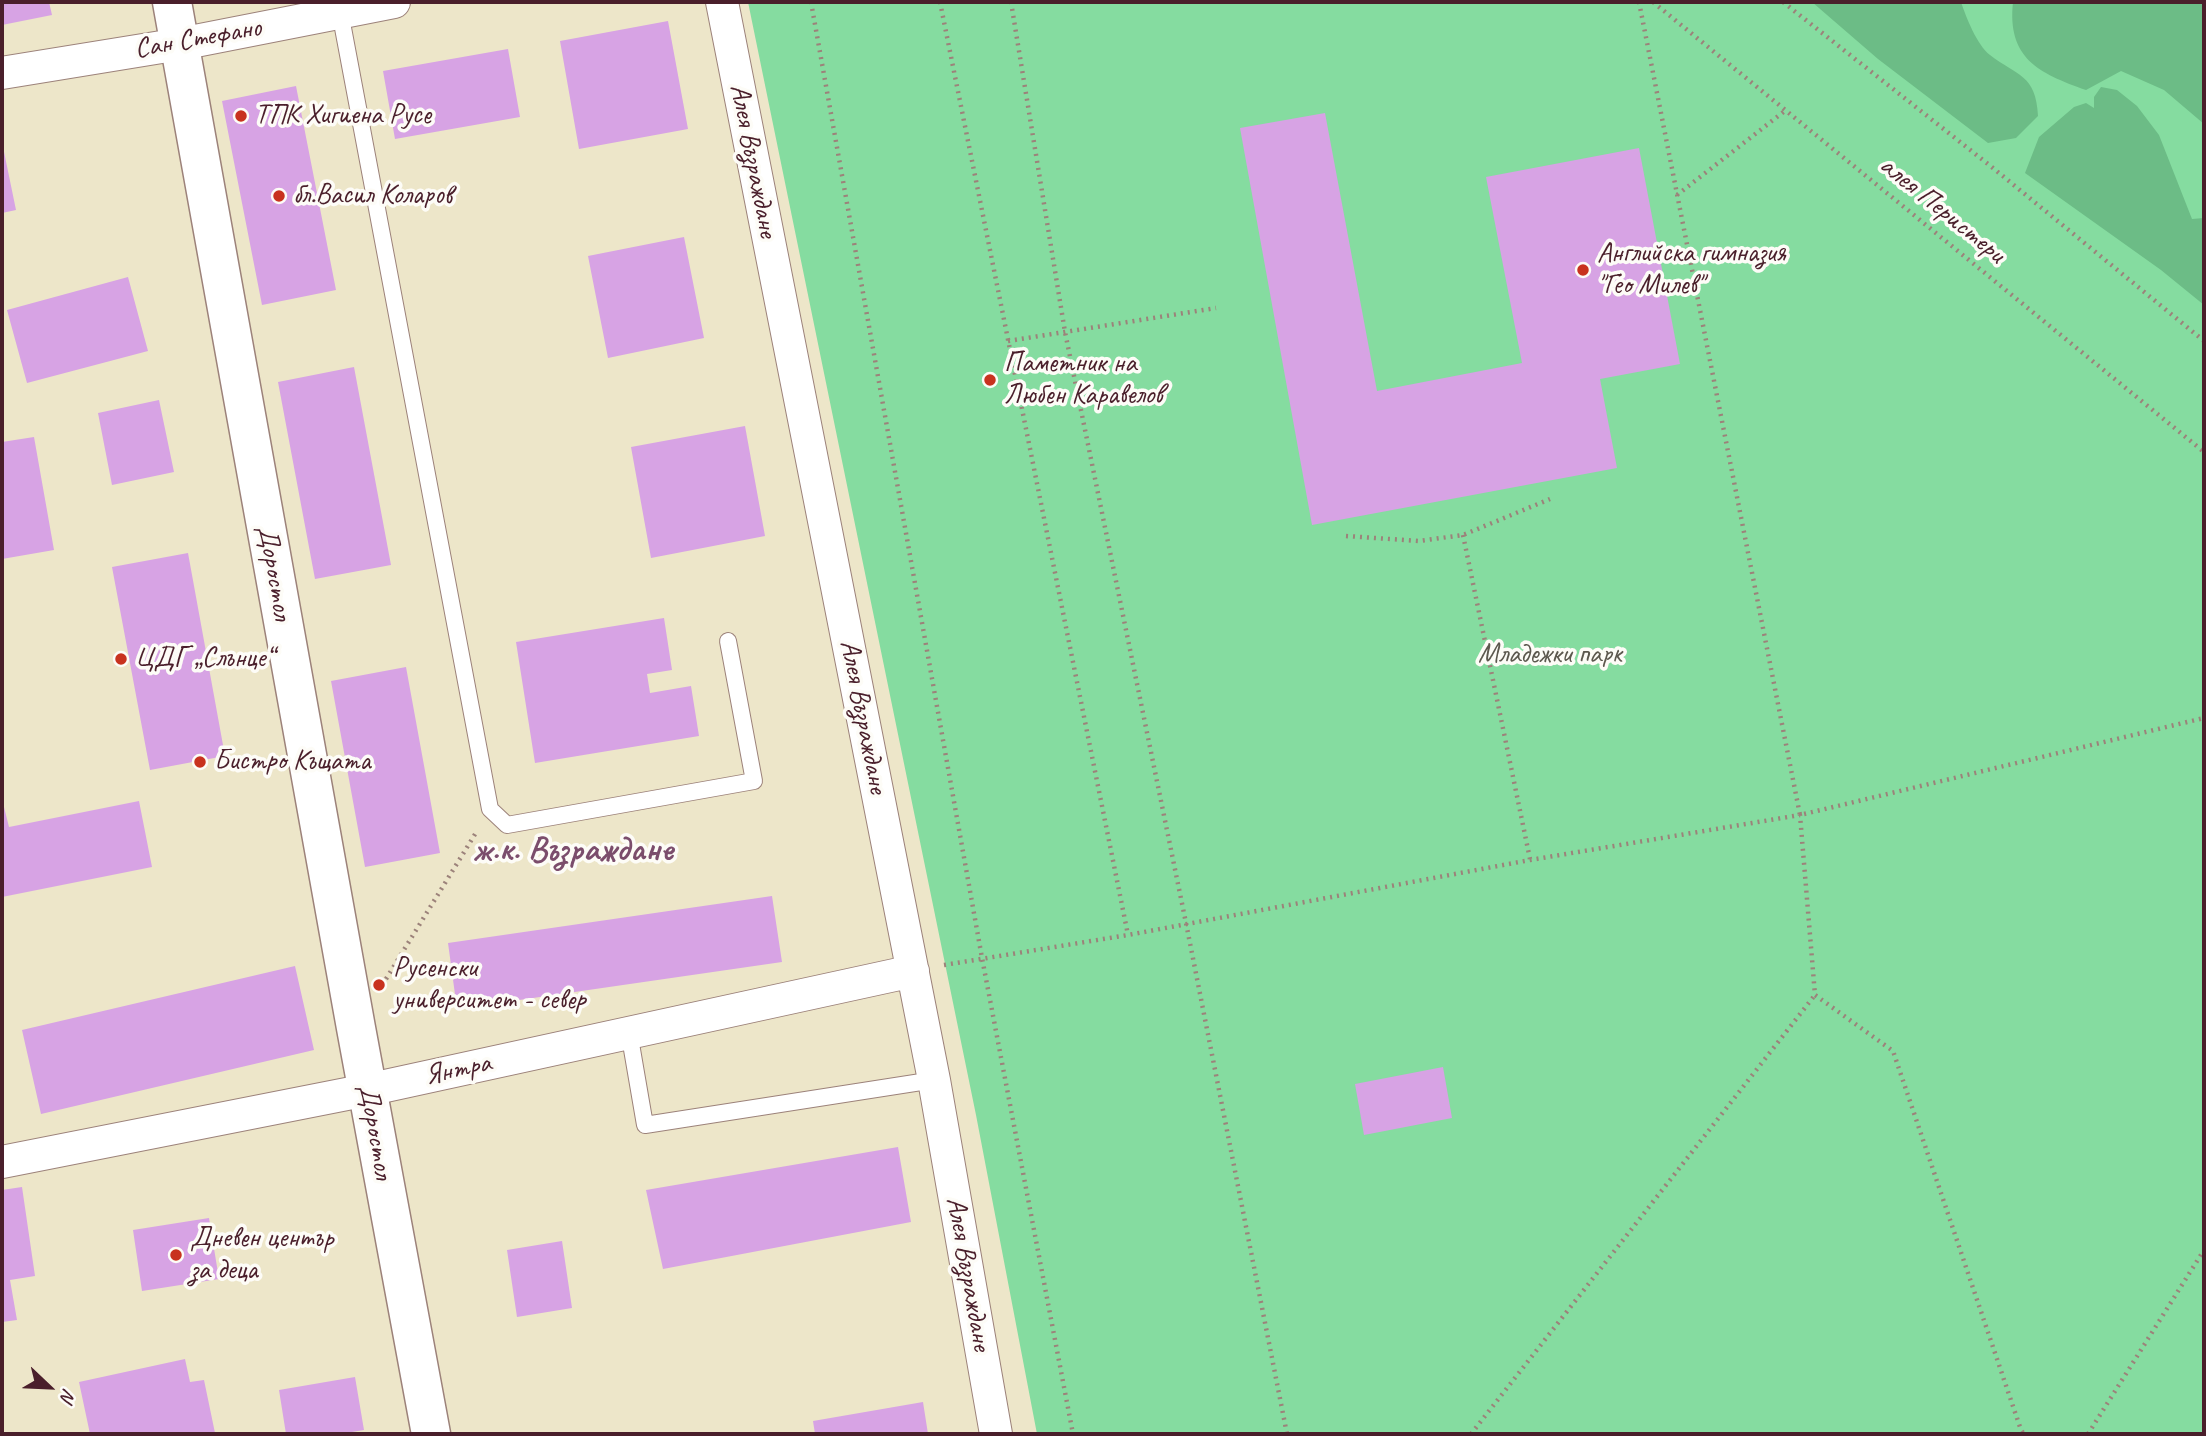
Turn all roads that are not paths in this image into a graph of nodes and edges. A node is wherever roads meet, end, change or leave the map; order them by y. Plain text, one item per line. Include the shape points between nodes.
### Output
1 (172, 2) edge
2 (394, 2) edge
3 (722, 2) edge
4 (340, 12) junction
5 (180, 44) junction
6 (2, 73) edge
7 (728, 641) dead end
8 (913, 971) junction
9 (629, 1032) junction
10 (934, 1080) junction
11 (367, 1090) junction
12 (2, 1162) edge
13 (431, 1434) edge
14 (996, 1434) edge

1 - 5 main road, Доростол
2 - 4 street, Сан Стефано
3 - 8 street, Алея Възраждане
4 - 5 street, Сан Стефано
4 - 7 lane via 490,809 507,825 754,781
5 - 6 street, Сан Стефано
5 - 11 main road, Доростол
8 - 9 street, Янтра
8 - 10 street, Алея Възраждане
9 - 10 lane via 645,1125
9 - 11 street, Янтра
10 - 14 street, Алея Възраждане
11 - 12 street, Янтра
11 - 13 main road, Доростол

